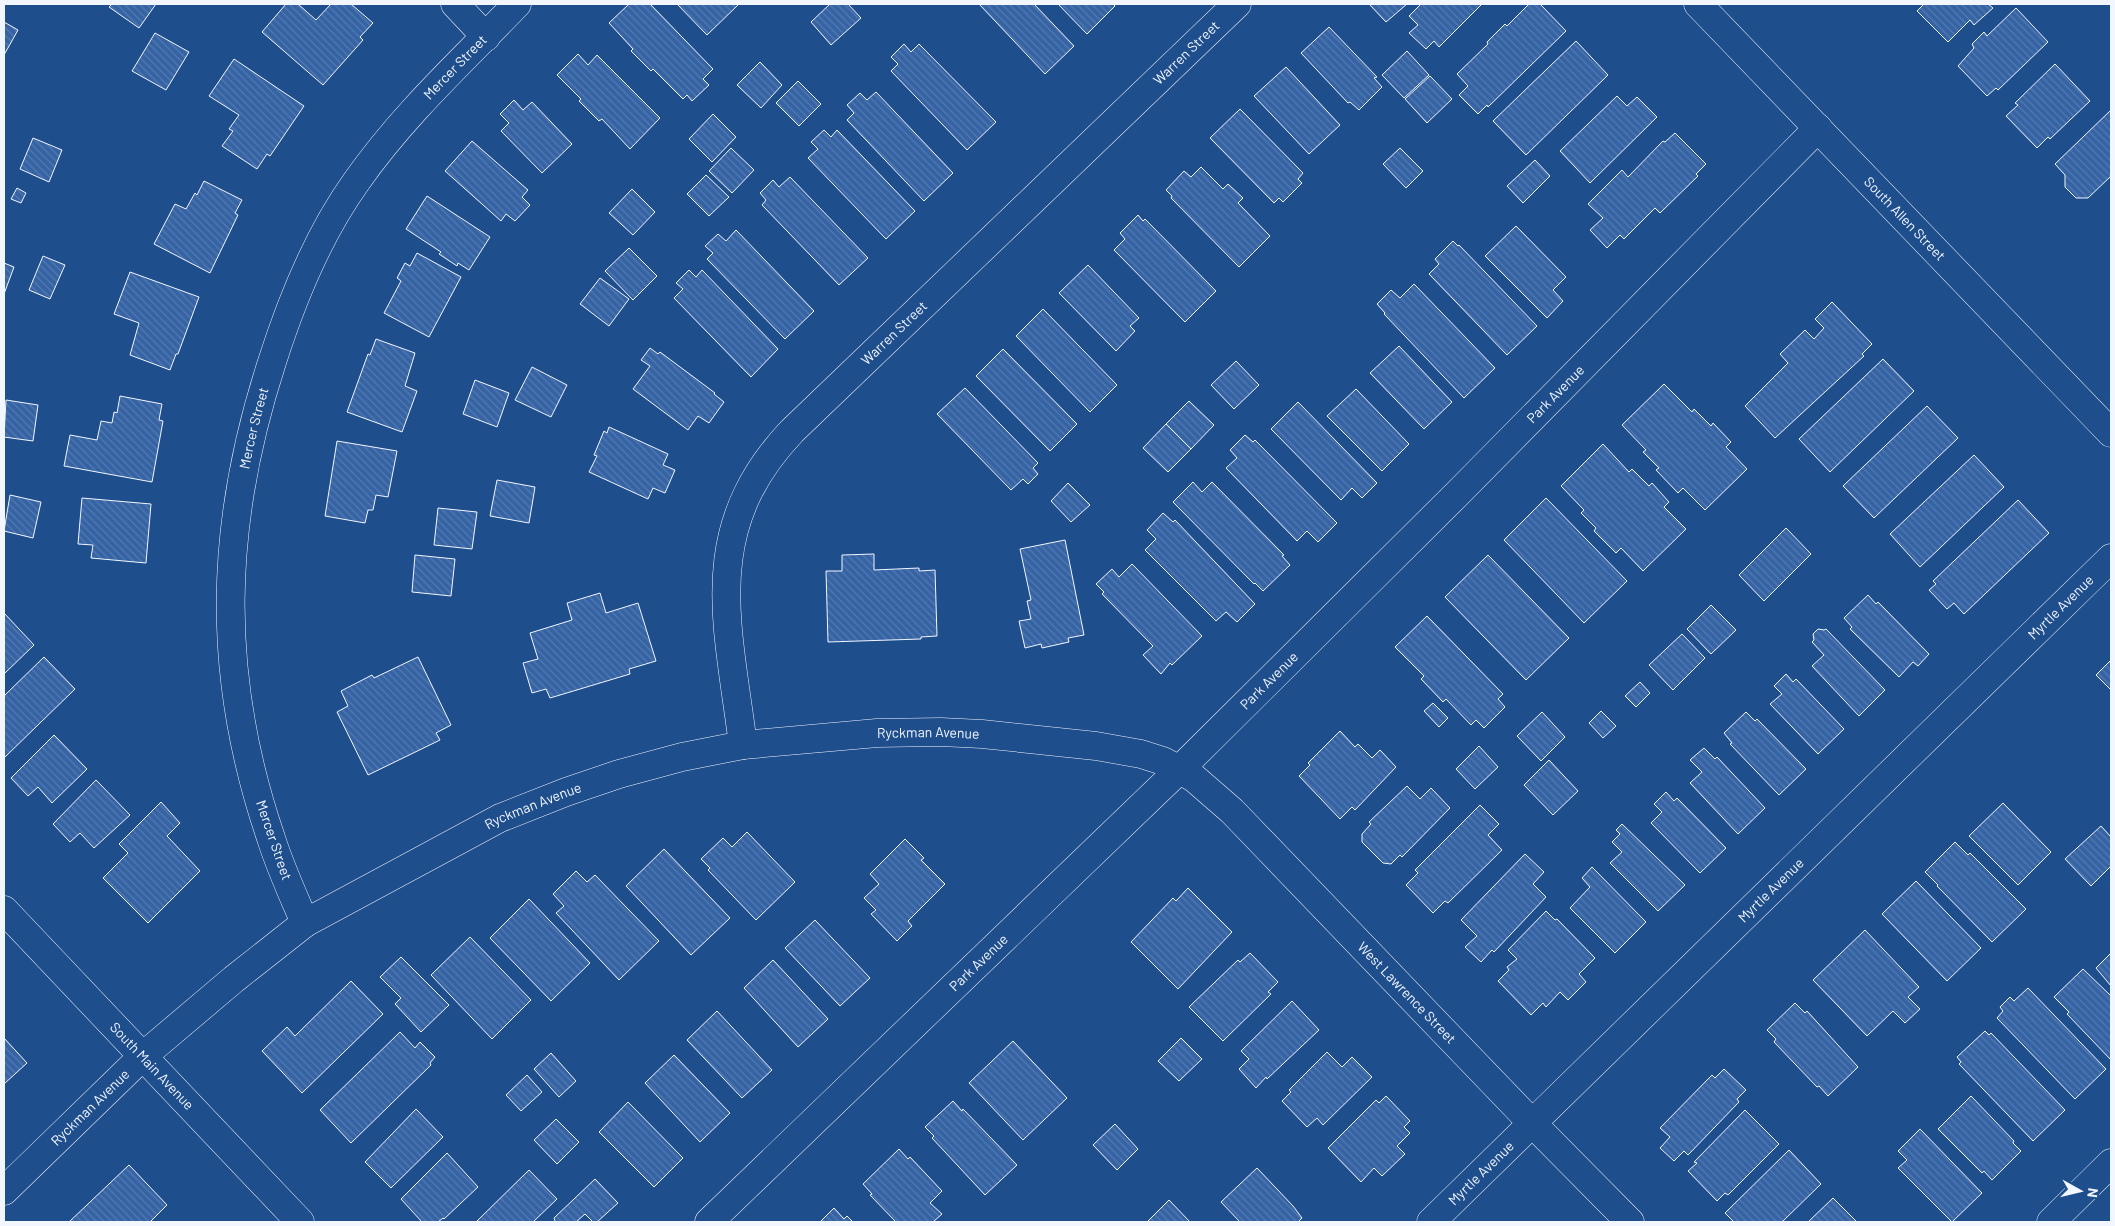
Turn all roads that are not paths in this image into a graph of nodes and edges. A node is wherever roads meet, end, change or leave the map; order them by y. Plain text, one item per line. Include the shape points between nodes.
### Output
1 (455, 4) edge
2 (517, 4) edge
3 (1237, 4) edge
4 (1698, 4) edge
5 (486, 37) junction
6 (1818, 128) junction
7 (2111, 434) edge
8 (2111, 558) edge
9 (743, 745) junction
10 (1180, 769) junction
11 (4, 910) edge
12 (305, 923) junction
13 (143, 1056) junction
14 (1533, 1124) junction
15 (2111, 1163) edge
16 (4, 1192) edge
17 (300, 1222) edge
18 (709, 1222) edge
19 (1431, 1222) edge
20 (1630, 1222) edge
21 (2051, 1222) edge

1 - 5 street
2 - 5 street, Mercer Street
3 - 9 street, Warren Street via 792,431 763,466 736,520 726,572 727,616
4 - 6 street, South Allen Street
5 - 12 street, Mercer Street via 400,126 337,211 296,297 252,426 231,560 229,613 234,682 249,763 262,809
6 - 7 street, South Allen Street
6 - 10 street, Park Avenue
8 - 14 street, Myrtle Avenue
9 - 10 street, Ryckman Avenue via 878,733 982,734 1096,746 1141,754
9 - 12 street, Ryckman Avenue via 620,774 500,818
10 - 14 street, West Lawrence Street via 1232,811
10 - 18 street, Park Avenue
11 - 13 street, South Main Avenue
12 - 13 street, Ryckman Avenue
13 - 16 street, Ryckman Avenue
13 - 17 street, South Main Avenue
14 - 19 street, Myrtle Avenue
14 - 20 street, West Lawrence Street
15 - 21 street

